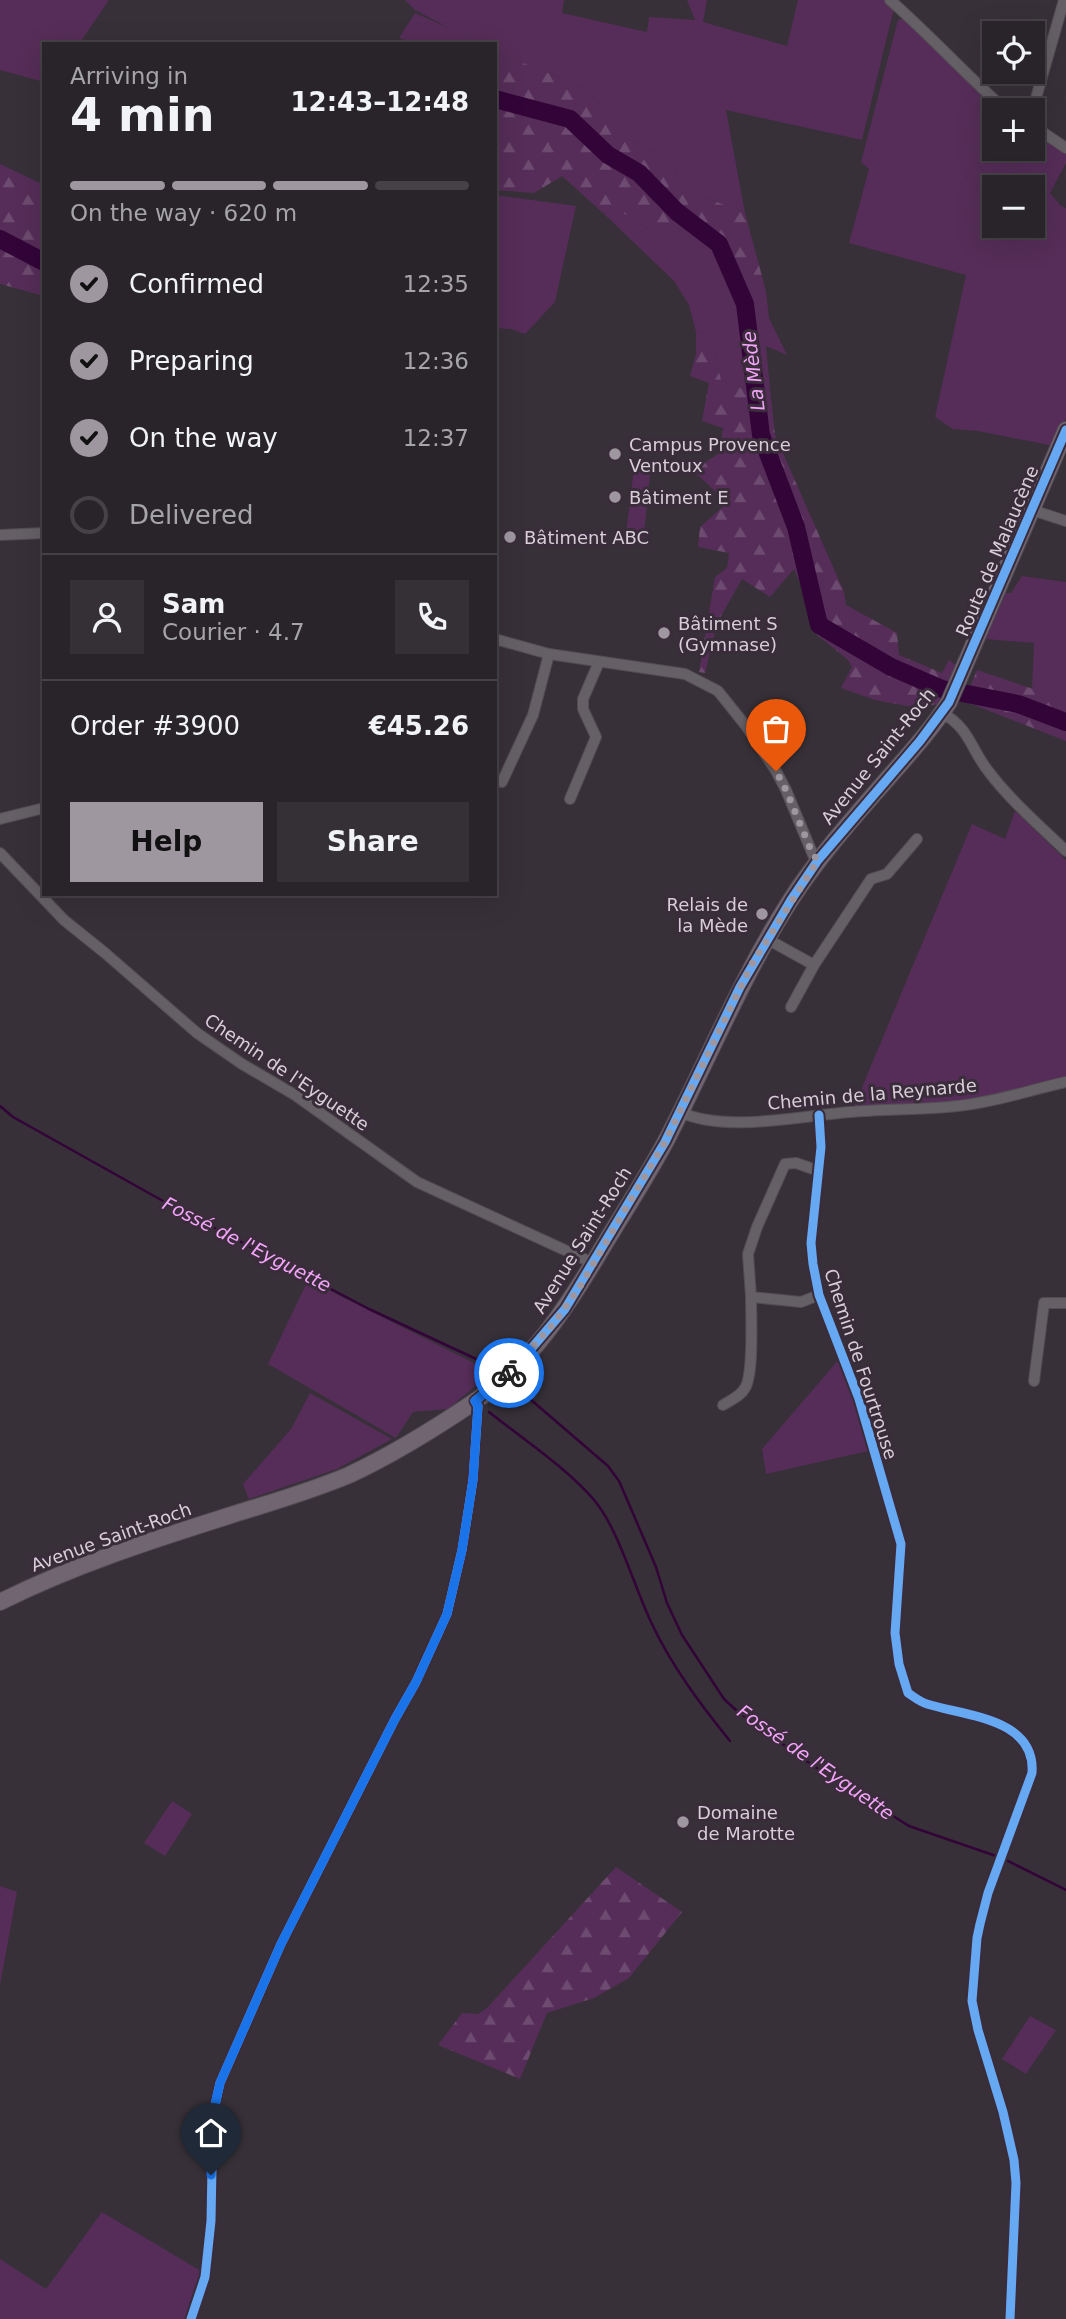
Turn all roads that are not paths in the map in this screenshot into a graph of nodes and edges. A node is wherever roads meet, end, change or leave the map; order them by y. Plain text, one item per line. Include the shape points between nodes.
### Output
1 (890, 0) edge
2 (1064, 0) edge
3 (992, 98) edge
4 (1036, 98) edge
5 (1045, 134) edge
6 (1066, 148) edge
7 (1066, 430) edge
8 (1032, 510) junction
9 (1066, 521) edge
10 (42, 533) edge
11 (0, 535) edge
12 (497, 640) edge
13 (549, 654) junction
14 (599, 662) junction
15 (957, 685) joint
16 (946, 708) junction
17 (502, 782) dead end
18 (570, 799) dead end
19 (42, 808) edge
20 (0, 819) edge
21 (917, 839) dead end
22 (1066, 851) edge
23 (0, 853) edge
24 (818, 860) junction
25 (767, 939) junction
26 (814, 965) junction
27 (791, 1007) dead end
28 (1066, 1082) edge
29 (680, 1112) junction
30 (819, 1115) junction
31 (819, 1171) junction
32 (593, 1263) junction
33 (819, 1296) junction
34 (751, 1297) junction
35 (1066, 1303) edge
36 (1034, 1381) dead end
37 (475, 1401) junction
38 (723, 1405) dead end
39 (0, 1602) edge
40 (191, 2319) edge
41 (1010, 2319) edge

1 - 3 street
2 - 4 street
5 - 6 street
7 - 8 main road, Route de Malaucène
8 - 9 street
8 - 15 main road, Route de Malaucène
10 - 11 street
12 - 13 street
13 - 14 street
13 - 17 street via 533,715
14 - 18 street via 583,699 596,737
14 - 24 street via 685,674 718,691 776,771
15 - 16 main road, Avenue Saint-Roch
16 - 22 street via 987,771
16 - 24 main road, Avenue Saint-Roch
19 - 20 street
21 - 26 street via 887,874 871,879
23 - 32 street, Chemin de l'Eyguette via 64,920 197,1033 295,1095 417,1182
24 - 25 main road, Avenue Saint-Roch
25 - 26 street
25 - 29 main road, Avenue Saint-Roch
26 - 27 street
28 - 30 street, Chemin de la Reynarde via 982,1103
29 - 30 street, Chemin de la Reynarde via 706,1121
29 - 32 main road, Avenue Saint-Roch
30 - 31 street, Chemin de Fourtrouse
31 - 33 street, Chemin de Fourtrouse via 811,1252
31 - 34 street via 785,1164 748,1254
32 - 37 main road, Avenue Saint-Roch via 537,1343 504,1379
33 - 34 street via 801,1301
33 - 41 street, Chemin de Fourtrouse via 859,1399 901,1545 894,1633 908,1693 925,1704 1004,1725 1022,1739 1032,1761 1032,1773 976,1938 972,2001 1016,2170
34 - 38 street via 747,1386
35 - 36 street via 1044,1303
37 - 39 main road, Avenue Saint-Roch via 349,1474 102,1558
37 - 40 street via 473,1480 447,1614 281,1944 220,2083 213,2114 205,2277

